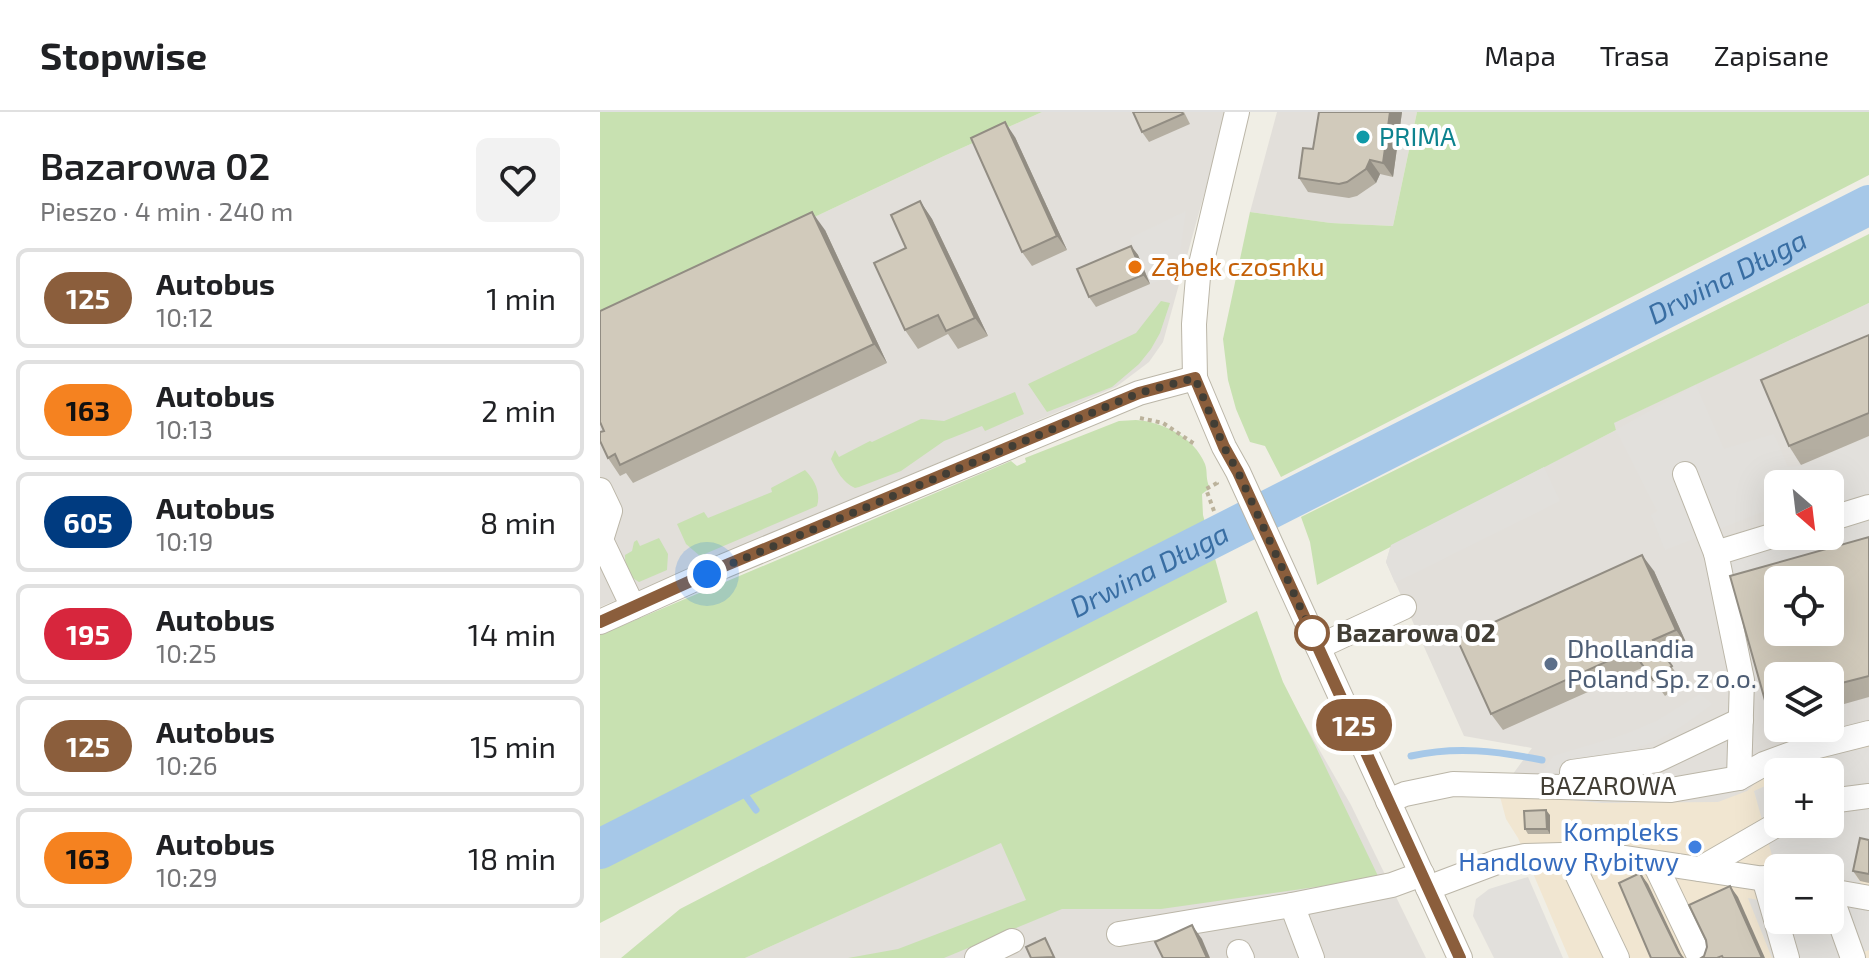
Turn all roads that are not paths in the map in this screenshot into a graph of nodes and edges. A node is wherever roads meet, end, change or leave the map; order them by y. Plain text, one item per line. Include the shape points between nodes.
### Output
1 (1237, 112) edge
2 (1195, 378) junction
3 (1685, 474) dead end
4 (600, 490) edge
5 (1869, 507) edge
6 (1844, 515) edge
7 (1764, 538) edge
8 (601, 541) edge
9 (1716, 553) junction
10 (633, 607) junction
11 (1404, 607) dead end
12 (600, 622) edge
13 (1318, 647) junction
14 (1741, 720) junction
15 (1869, 733) edge
16 (1572, 772) dead end
17 (1739, 778) junction
18 (1869, 796) edge
19 (1844, 799) edge
20 (1388, 801) junction
21 (1764, 832) edge
22 (1568, 855) junction
23 (1655, 864) junction
24 (1700, 869) junction
25 (1764, 878) edge
26 (1425, 881) junction
27 (1844, 894) edge
28 (1869, 898) edge
29 (1292, 905) junction
30 (1844, 932) edge
31 (1119, 934) dead end
32 (1782, 934) edge
33 (1012, 941) dead end
34 (977, 958) edge
35 (1312, 958) edge
36 (1460, 958) edge
37 (1617, 958) edge
38 (1700, 958) edge
39 (1787, 958) edge
40 (1853, 958) edge

1 - 2 street via 1198,277
2 - 10 street via 1139,393
2 - 13 street
3 - 9 street
4 - 8 street via 610,511
5 - 6 street
7 - 9 street
8 - 10 street
9 - 14 street via 1742,680
10 - 12 street
11 - 13 street
13 - 20 street
14 - 16 street via 1657,760
14 - 17 street
15 - 17 street, BAZAROWA via 1802,750
17 - 20 street, BAZAROWA via 1671,790 1453,784
18 - 19 street
20 - 26 street
21 - 24 street
22 - 23 street via 1599,854
22 - 26 street via 1525,856
22 - 37 street
23 - 24 street
23 - 38 street
24 - 25 street
26 - 29 street
26 - 36 street
27 - 28 street
29 - 31 street
29 - 35 street
30 - 40 street
32 - 39 street
33 - 34 street

